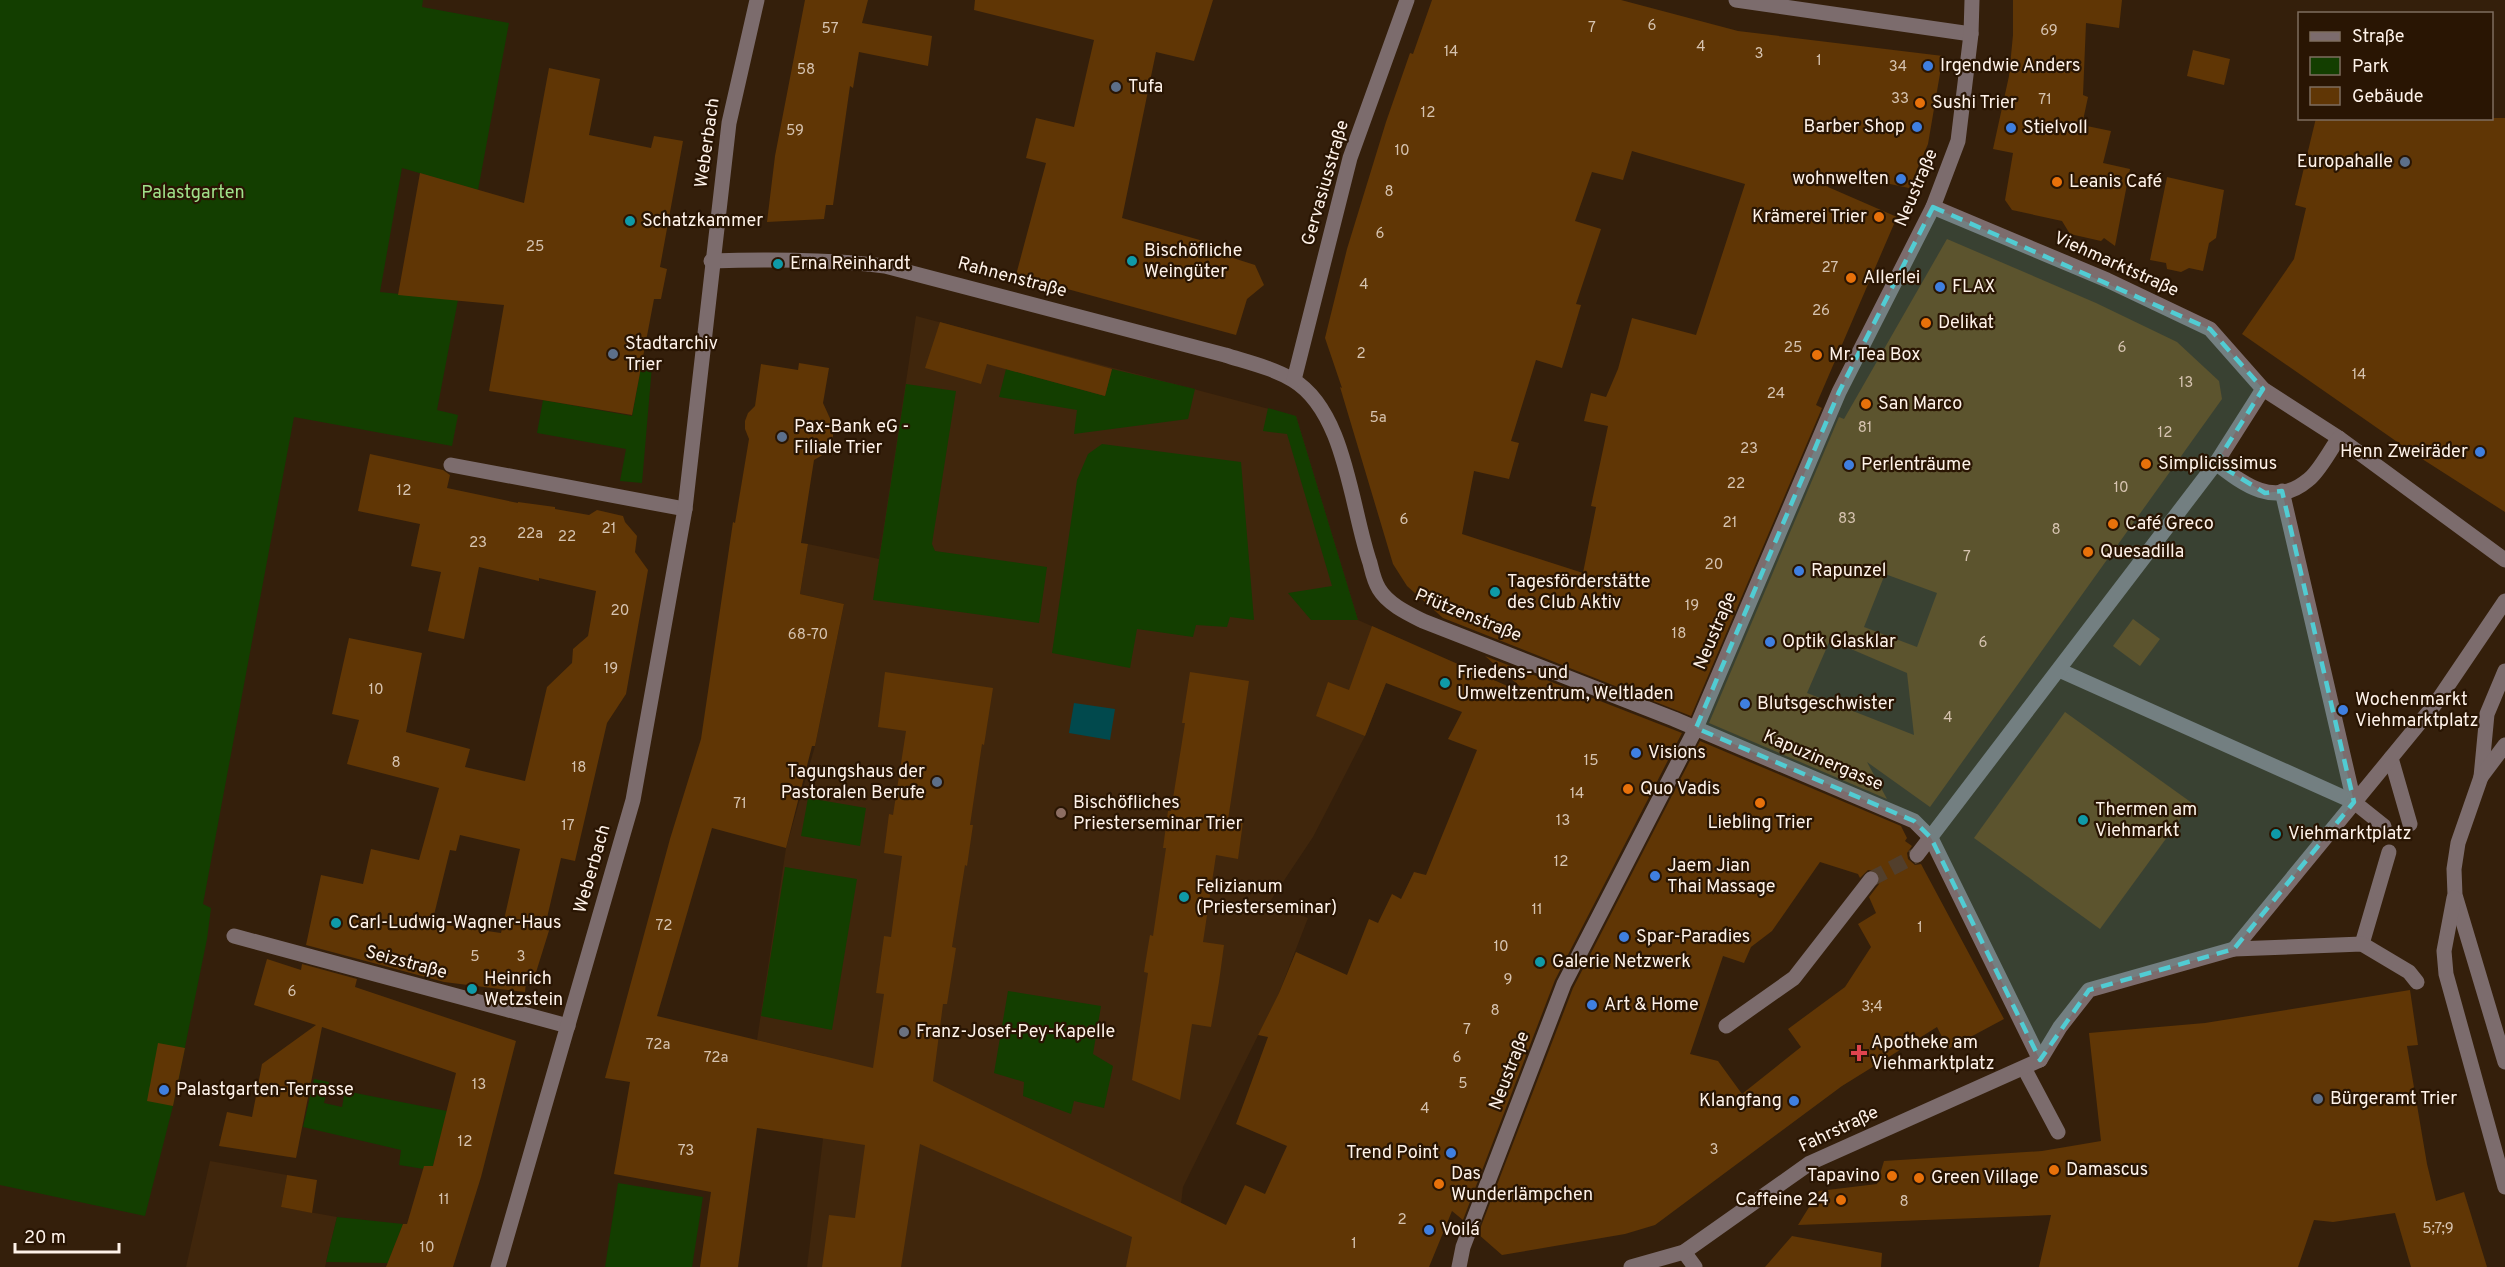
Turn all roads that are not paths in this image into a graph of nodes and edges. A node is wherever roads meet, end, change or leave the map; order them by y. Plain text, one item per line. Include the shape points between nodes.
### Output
1 (757, 0) edge
2 (1407, 0) edge
3 (1736, 0) edge
4 (1972, 0) edge
5 (1971, 33) junction
6 (1933, 207) junction
7 (711, 261) junction
8 (1294, 380) junction
9 (2263, 388) junction
10 (2339, 438) junction
11 (2216, 463) junction
12 (451, 465) dead end
13 (2282, 491) junction
14 (685, 509) junction
15 (2505, 560) edge
16 (2505, 601) edge
17 (2059, 670) junction
18 (2505, 671) edge
19 (1696, 728) junction
20 (2505, 745) edge
21 (2391, 759) junction
22 (2481, 777) junction
23 (2355, 802) junction
24 (2410, 824) dead end
25 (2384, 826) dead end
26 (1931, 838) junction
27 (2389, 852) dead end
28 (1917, 855) tunnel mouth
29 (1871, 879) tunnel mouth
30 (2455, 896) junction
31 (234, 936) dead end
32 (2362, 944) junction
33 (2234, 950) junction
34 (2417, 982) dead end
35 (568, 1026) junction
36 (1726, 1026) dead end
37 (2040, 1060) junction
38 (2505, 1062) edge
39 (2024, 1068) junction
40 (2058, 1131) dead end
41 (2505, 1188) edge
42 (1684, 1252) junction
43 (498, 1267) edge
44 (1459, 1267) edge
45 (1631, 1267) edge
46 (1695, 1267) edge

1 - 7 street, Weberbach via 731,113
2 - 8 street, Gervasiusstraße via 1354,148
3 - 5 street
4 - 5 street, Neustraße
5 - 6 street, Neustraße via 1958,141
6 - 9 street, Viehmarktstraße via 2107,280 2211,329
6 - 19 street, Neustraße via 1839,392
7 - 8 street, Rahnenstraße via 790,258 885,266 1233,357
7 - 14 street, Weberbach
8 - 19 street, Pfützenstraße via 1317,400 1331,427 1379,589 1400,609
9 - 10 street
9 - 11 street
10 - 13 street via 2309,480
10 - 15 street
11 - 13 street via 2241,482 2265,493
11 - 17 street
12 - 14 street
13 - 23 street
14 - 35 street, Weberbach via 633,800
16 - 21 street via 2436,703
17 - 23 street
17 - 26 street
18 - 22 street via 2487,714
19 - 26 street, Kapuzinergasse via 1914,821
19 - 44 street, Neustraße via 1564,984 1463,1247
20 - 22 street
21 - 23 street
21 - 24 street
22 - 30 street via 2458,843
23 - 25 street
23 - 33 street
26 - 28 street
26 - 37 street
27 - 32 street
29 - 36 street via 1794,978
30 - 38 street
30 - 41 street via 2446,932 2446,974
31 - 35 street, Seizstraße
32 - 33 street
32 - 34 street via 2409,972
33 - 37 street via 2089,990
35 - 43 street, Weberbach
37 - 39 street, Fahrstraße
39 - 40 street
39 - 42 street, Fahrstraße via 1810,1163
42 - 45 street, Fahrstraße
42 - 46 street

